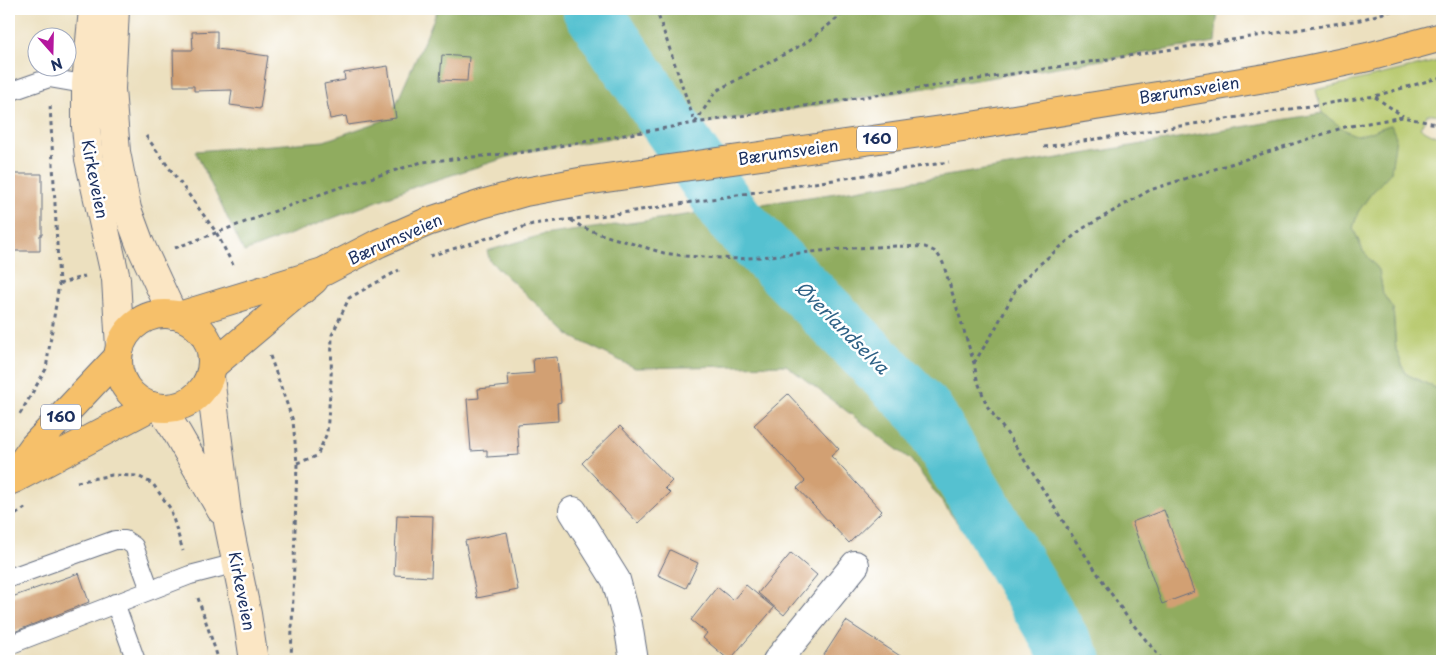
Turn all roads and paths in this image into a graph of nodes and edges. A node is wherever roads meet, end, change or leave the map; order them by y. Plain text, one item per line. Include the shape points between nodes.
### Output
1 (93, 9) edge
2 (114, 9) edge
3 (656, 9) edge
4 (849, 9) edge
5 (1397, 9) edge
6 (1442, 37) edge
7 (48, 78) junction
8 (99, 86) junction
9 (9, 92) edge
10 (1375, 96) dead end
11 (1403, 117) junction
12 (695, 123) junction
13 (1442, 124) edge
14 (144, 135) dead end
15 (216, 232) junction
16 (171, 249) dead end
17 (424, 258) dead end
18 (406, 266) dead end
19 (234, 267) dead end
20 (323, 272) junction
21 (90, 274) dead end
22 (59, 284) junction
23 (176, 315) junction
24 (267, 348) dead end
25 (119, 353) junction
26 (974, 363) junction
27 (211, 371) junction
28 (156, 407) junction
29 (17, 419) dead end
30 (297, 463) junction
31 (9, 481) edge
32 (573, 511) dead end
33 (228, 522) junction
34 (238, 562) junction
35 (855, 565) dead end
36 (9, 578) edge
37 (150, 590) junction
38 (115, 603) junction
39 (9, 644) edge
40 (136, 661) edge
41 (254, 661) edge
42 (291, 661) edge
43 (634, 661) edge
44 (777, 661) edge
45 (1163, 661) edge

1 - 8 main road, Kirkeveien
2 - 8 main road, Kirkeveien
3 - 12 path
4 - 12 path via 807,42 716,90
5 - 12 path via 1351,21
6 - 20 main road, Bærumsveien / 160 via 1277,76 977,125 525,192 427,222
7 - 8 lane
7 - 9 lane
7 - 22 path
8 - 23 main road, Kirkeveien via 127,209 140,244
8 - 25 main road, Kirkeveien via 86,127 88,159 116,279
10 - 11 path
11 - 13 path
11 - 26 path via 1345,127 1141,195 1082,229 1017,286
12 - 15 path via 524,152 422,162
14 - 15 path
15 - 16 path
15 - 19 path
17 - 26 path via 533,224 571,219 600,234 685,256 739,258 852,248 925,247 934,251 943,263
18 - 30 path via 349,298 332,335 327,433 317,456
20 - 23 main road, Bærumsveien / 160
20 - 27 main road, Bærumsveien / 160
21 - 22 path
22 - 29 path via 46,369
23 - 25 main road, 160 via 156,315 140,321 128,333
23 - 27 main road via 194,324 205,336 211,350
24 - 30 path via 293,421
25 - 28 main road via 120,373 126,388 138,399
25 - 31 main road, 160 via 34,446
26 - 45 path via 987,406 1122,610
27 - 28 main road, 160 via 202,390 191,401 176,407
27 - 33 main road, Kirkeveien
28 - 31 main road, 160
28 - 33 main road, Kirkeveien via 177,433
30 - 42 path
32 - 43 street via 616,580
33 - 34 main road, Kirkeveien
34 - 37 lane
34 - 41 main road, Kirkeveien
35 - 44 street
36 - 37 lane via 115,540 125,540 134,546
37 - 38 lane
38 - 39 lane
38 - 40 lane

